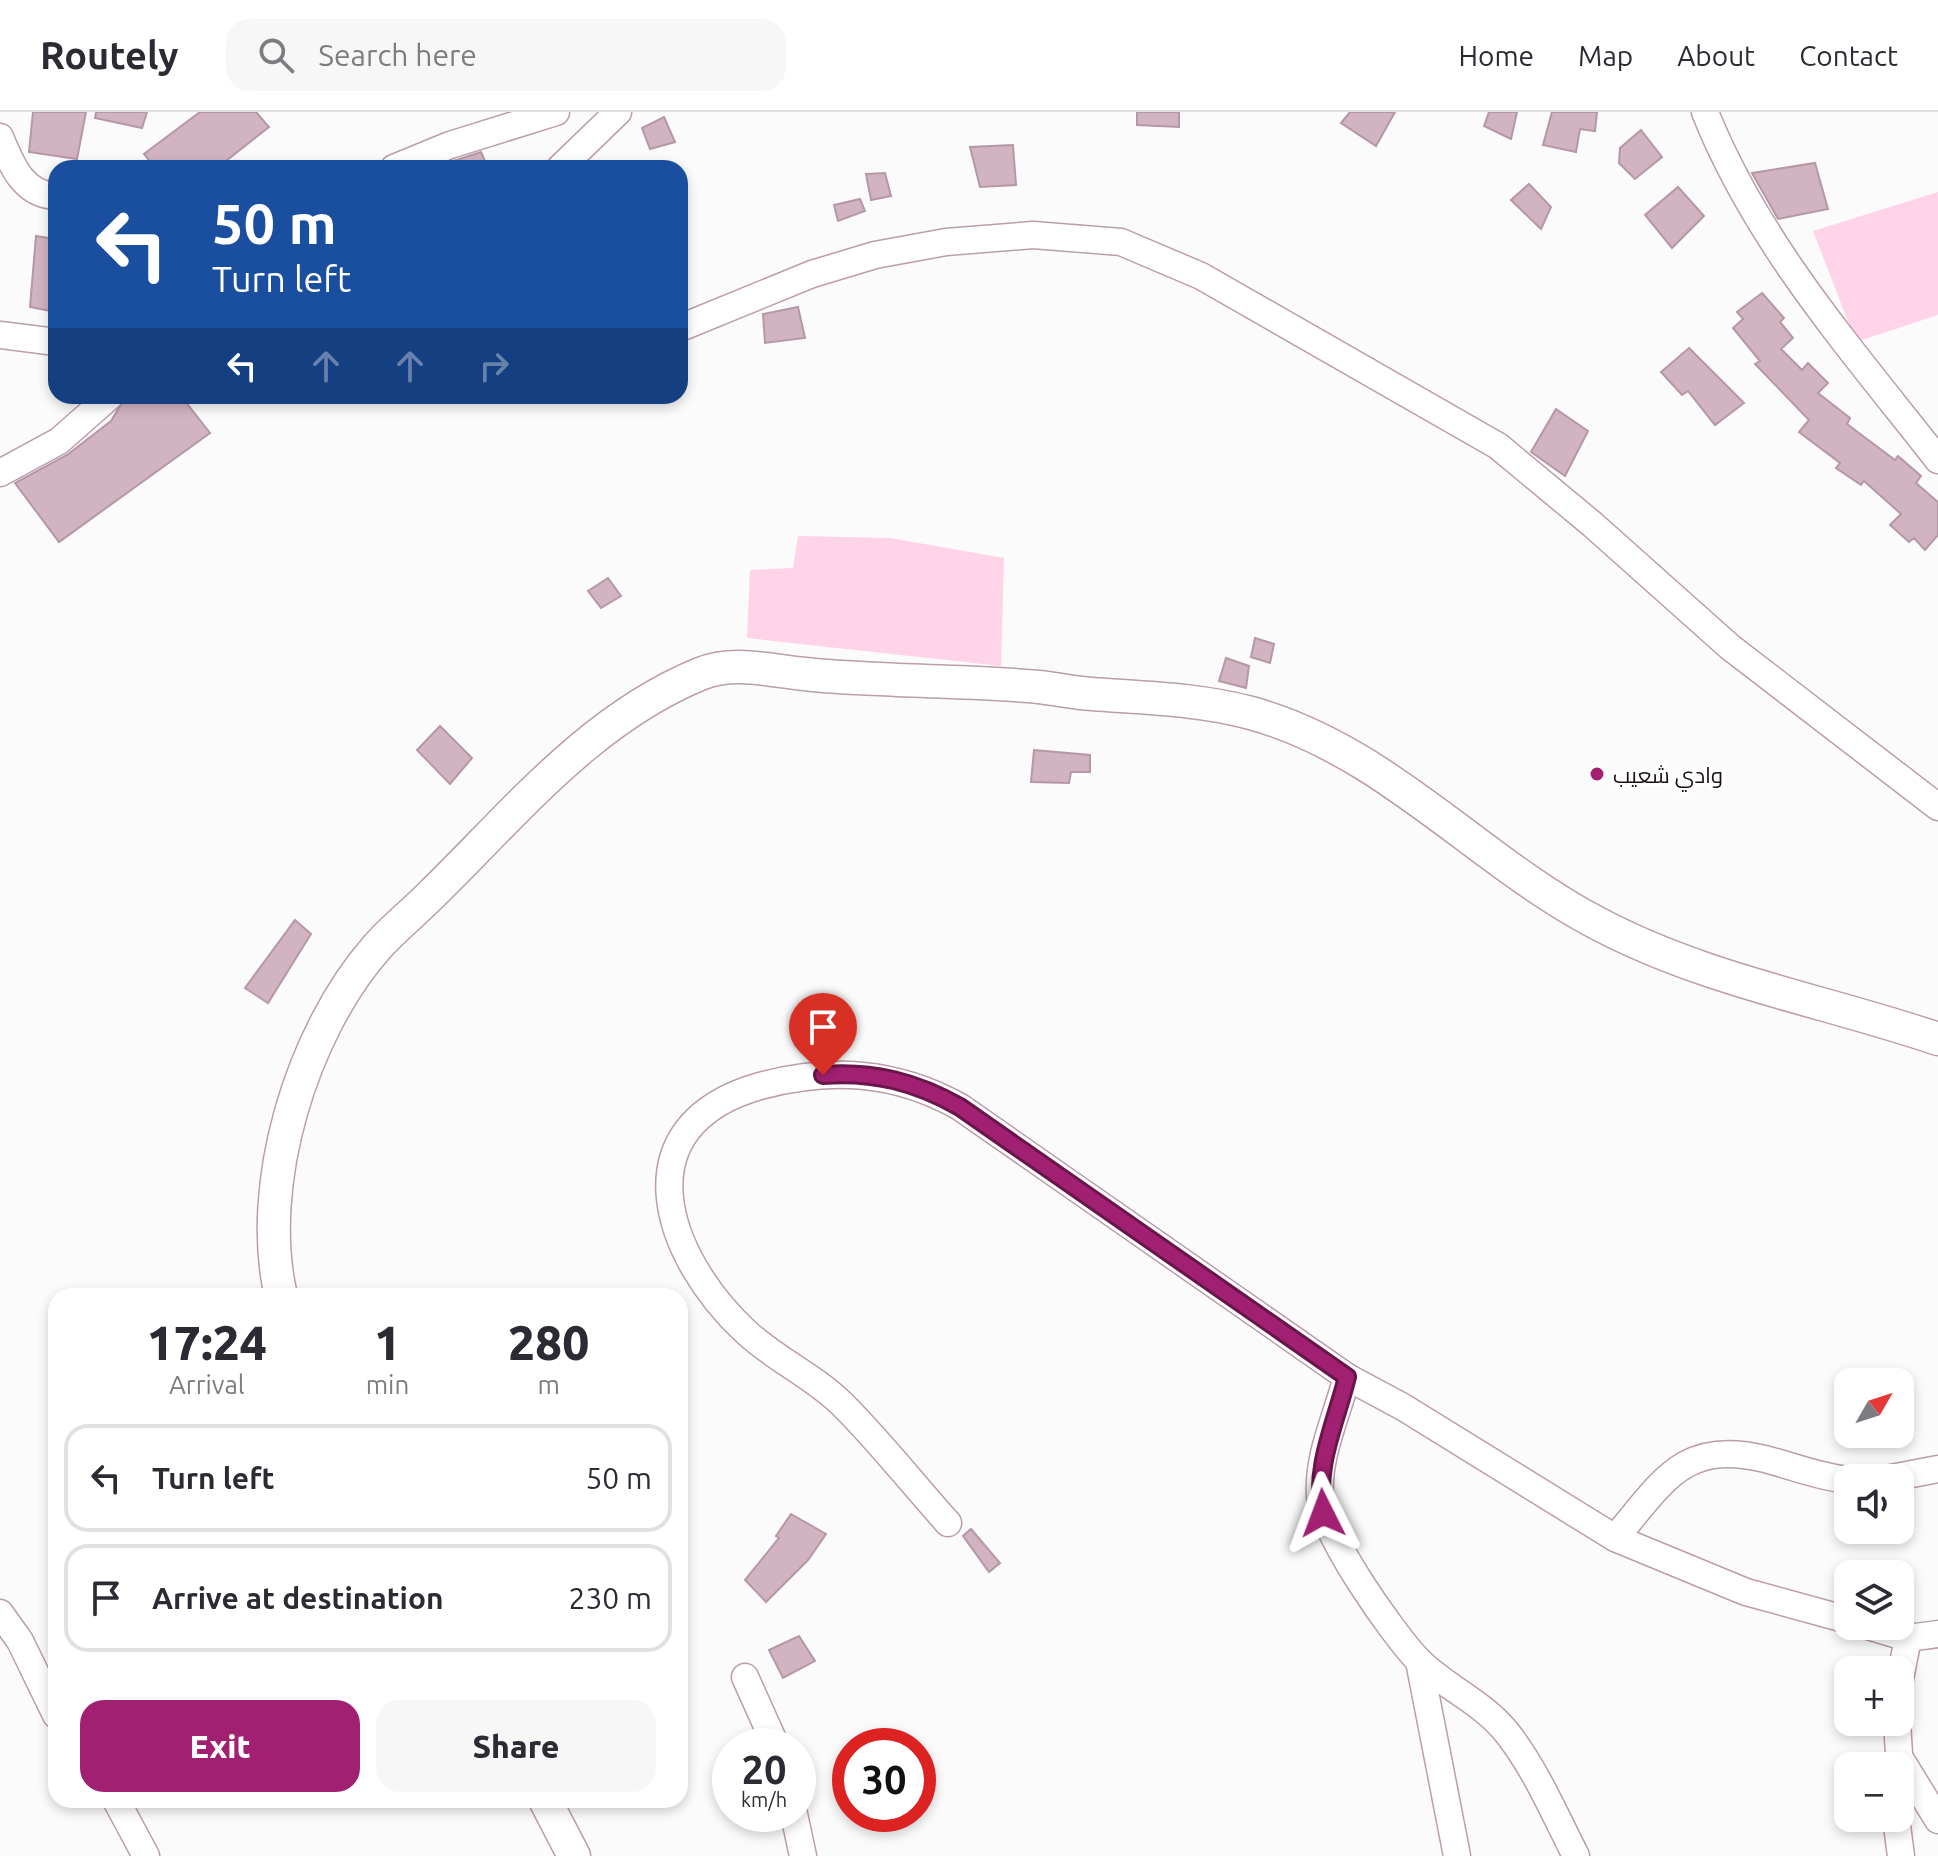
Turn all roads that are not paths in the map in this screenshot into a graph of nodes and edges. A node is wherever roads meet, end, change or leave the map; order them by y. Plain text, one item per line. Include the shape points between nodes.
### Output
1 (556, 112) edge
2 (618, 112) edge
3 (1705, 112) edge
4 (0, 137) edge
5 (413, 160) edge
6 (568, 160) edge
7 (48, 196) edge
8 (688, 325) edge
9 (0, 335) edge
10 (48, 341) edge
11 (101, 404) edge
12 (1938, 460) edge
13 (0, 473) edge
14 (1938, 807) edge
15 (1938, 1039) edge
16 (280, 1288) edge
17 (1347, 1377) junction
18 (1938, 1469) edge
19 (1914, 1474) edge
20 (1834, 1476) edge
21 (948, 1523) dead end
22 (1615, 1538) junction
23 (0, 1613) edge
24 (1834, 1616) edge
25 (1938, 1634) edge
26 (1914, 1637) edge
27 (1419, 1661) junction
28 (745, 1677) dead end
29 (48, 1699) edge
30 (768, 1728) edge
31 (1914, 1783) edge
32 (120, 1808) edge
33 (549, 1808) edge
34 (1937, 1816) edge
35 (798, 1832) edge
36 (1898, 1832) edge
37 (146, 1856) edge
38 (574, 1856) edge
39 (803, 1856) edge
40 (1457, 1856) edge
41 (1576, 1856) edge
42 (1901, 1856) edge

1 - 5 street
2 - 6 street
3 - 12 street via 1730,173 1793,274
4 - 7 street via 11,165 28,187
8 - 14 street via 812,274 875,255 1033,235 1121,242 1201,276 1498,446 1730,647
9 - 10 street
11 - 13 street via 59,441
15 - 16 main road via 1684,962 1605,927 1375,769 1254,713 1189,700 731,666 665,690 607,725 375,949 343,996 295,1092 278,1168 275,1247
17 - 21 street via 934,1093 888,1078 843,1073 767,1085 730,1097 693,1126 675,1152 669,1174 672,1223 683,1251 738,1324 844,1406
17 - 22 street
17 - 27 street via 1323,1461 1323,1513 1340,1550
18 - 19 street
20 - 22 street via 1761,1458 1701,1455 1659,1487
22 - 24 street via 1746,1592
23 - 29 street
25 - 26 street
27 - 40 street
27 - 41 street via 1473,1699 1509,1735
28 - 30 street
31 - 34 street
32 - 37 street
33 - 38 main road
35 - 39 street
36 - 42 street

